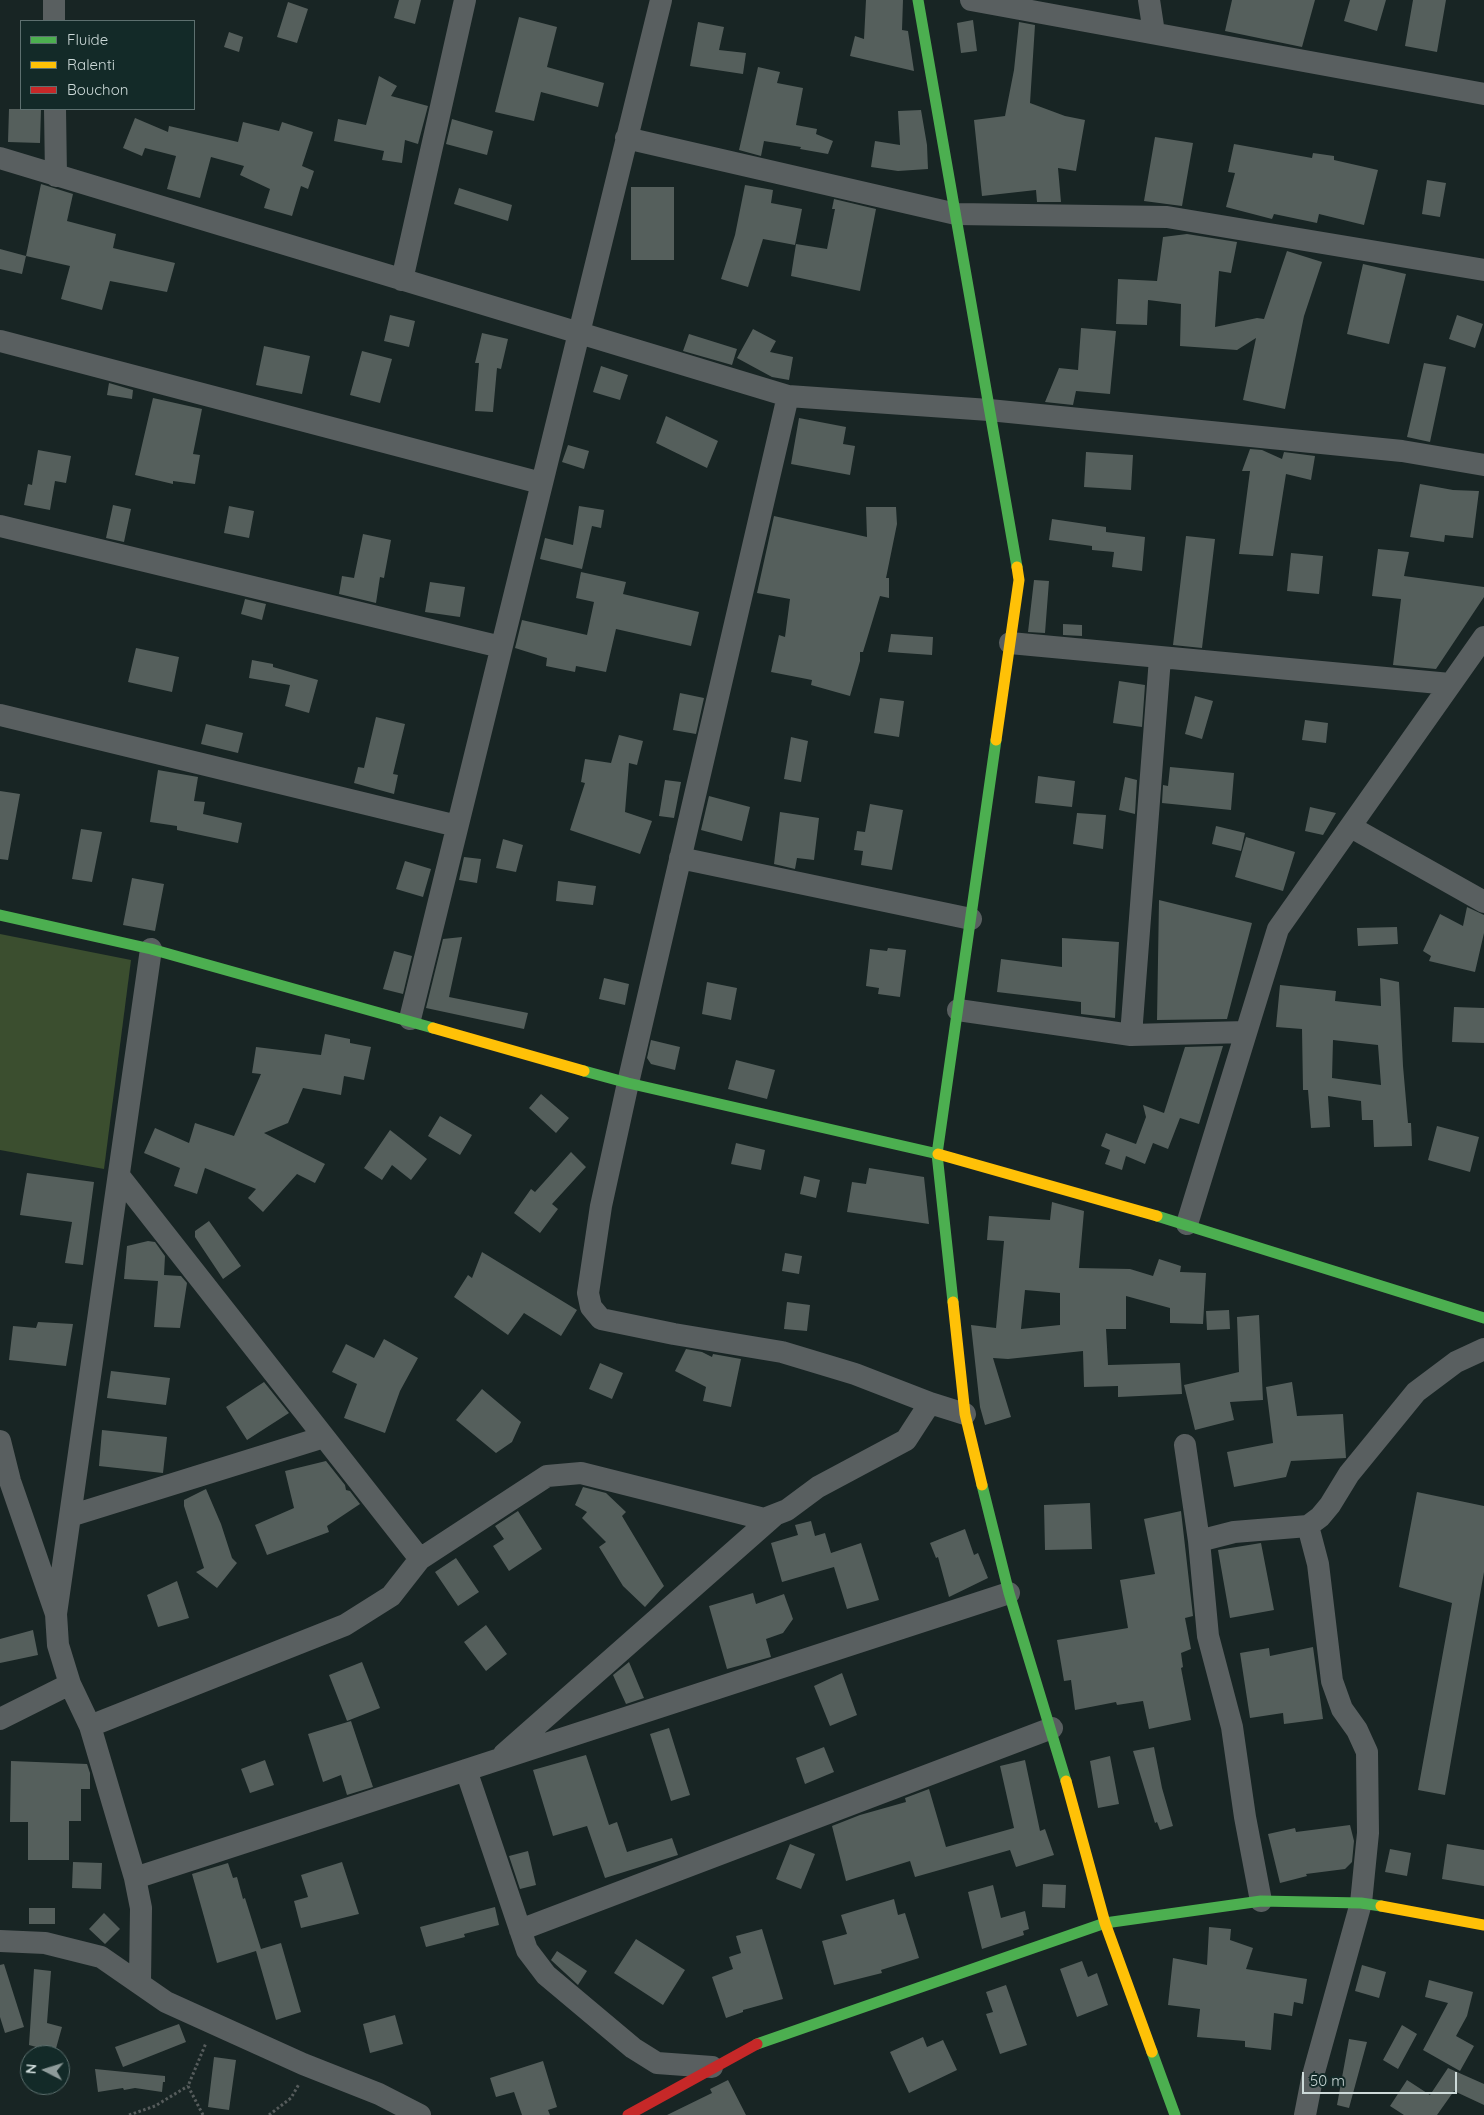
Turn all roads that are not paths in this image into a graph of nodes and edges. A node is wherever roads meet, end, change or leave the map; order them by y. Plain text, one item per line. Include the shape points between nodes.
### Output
1 (54, 0) edge
2 (465, 0) edge
3 (661, 0) edge
4 (918, 0) edge
5 (971, 0) edge
6 (1149, 0) edge
7 (54, 20) edge
8 (1154, 33) junction
9 (1484, 94) edge
10 (55, 110) edge
11 (626, 138) junction
12 (0, 158) edge
13 (56, 176) junction
14 (956, 214) junction
15 (1484, 270) edge
16 (402, 280) junction
17 (578, 333) junction
18 (0, 341) edge
19 (788, 396) junction
20 (990, 410) junction
21 (1484, 465) edge
22 (541, 483) junction
23 (0, 526) edge
24 (1484, 637) edge
25 (1010, 643) junction
26 (501, 647) junction
27 (1160, 658) junction
28 (1450, 684) junction
29 (0, 715) edge
30 (457, 826) junction
31 (1351, 827) junction
32 (680, 858) junction
33 (1484, 902) edge
34 (0, 915) edge
35 (971, 920) junction
36 (151, 949) junction
37 (958, 1010) junction
38 (410, 1020) junction
39 (1246, 1032) junction
40 (1131, 1034) junction
41 (628, 1083) junction
42 (937, 1154) junction
43 (120, 1177) junction
44 (1187, 1224) junction
45 (1484, 1318) edge
46 (1484, 1349) edge
47 (930, 1403) junction
48 (965, 1414) junction
49 (324, 1437) junction
50 (0, 1441) edge
51 (1185, 1445) dead end
52 (775, 1515) junction
53 (70, 1516) junction
54 (1308, 1526) junction
55 (1198, 1541) junction
56 (420, 1559) junction
57 (1009, 1593) junction
58 (56, 1614) junction
59 (70, 1684) junction
60 (0, 1719) edge
61 (90, 1726) junction
62 (1052, 1728) junction
63 (497, 1760) junction
64 (466, 1770) junction
65 (135, 1878) junction
66 (1262, 1901) junction
67 (1361, 1903) junction
68 (1105, 1923) junction
69 (1484, 1925) edge
70 (520, 1930) junction
71 (0, 1941) edge
72 (140, 1982) junction
73 (712, 2067) junction
74 (420, 2115) edge
75 (628, 2115) edge
76 (1175, 2115) edge
77 (1305, 2115) edge

1 - 7 street
2 - 16 street
3 - 11 street
4 - 14 street
5 - 8 street
6 - 8 street
8 - 9 street
10 - 13 street
11 - 14 street
11 - 17 street
12 - 13 street
13 - 16 street
14 - 15 street via 1167,217
14 - 20 street
16 - 17 street
17 - 19 street
17 - 22 street
18 - 22 street
19 - 20 street
19 - 32 street
20 - 21 street via 1402,451
20 - 25 street via 1019,580
22 - 26 street
23 - 26 street
24 - 28 street
25 - 27 street
25 - 35 street
26 - 30 street
27 - 28 street
27 - 40 street
28 - 31 street
29 - 30 street
30 - 38 street
31 - 33 street
31 - 39 street via 1278,928
32 - 35 street
32 - 41 street
34 - 36 street
35 - 37 street
36 - 38 street
36 - 43 street
37 - 40 street
37 - 42 street
38 - 41 street
39 - 40 street
39 - 44 street
41 - 42 street
41 - 47 street via 601,1206 588,1293 591,1307 602,1319 782,1352 855,1374
42 - 44 street
42 - 48 street
43 - 49 street
43 - 53 street
44 - 45 street
46 - 54 street via 1456,1362 1416,1392 1349,1474 1330,1505
47 - 48 street
47 - 52 street via 906,1440 818,1487
48 - 57 street
49 - 53 street
49 - 56 street
50 - 58 street via 10,1481
51 - 55 street
52 - 56 street via 764,1519 620,1481 582,1473 564,1473 546,1476
52 - 63 street
53 - 58 street
54 - 55 street via 1234,1532
54 - 67 street via 1318,1564 1332,1681 1342,1709 1367,1752 1368,1833
55 - 66 street via 1208,1636 1232,1727
56 - 61 street via 391,1596 345,1625
57 - 62 street
57 - 63 street
58 - 59 street via 58,1644
59 - 60 street
59 - 61 street
61 - 65 street
62 - 68 street
62 - 70 street
63 - 64 street
64 - 65 street
64 - 70 street
65 - 72 street via 140,1908
66 - 67 street
66 - 68 street
67 - 69 street
67 - 77 street via 1312,2078
68 - 73 street via 750,2046
68 - 76 street
70 - 73 street via 527,1950 546,1975 633,2048 657,2063
71 - 72 street via 45,1943 101,1957
72 - 74 street via 166,2002 303,2064 379,2094
73 - 75 street

